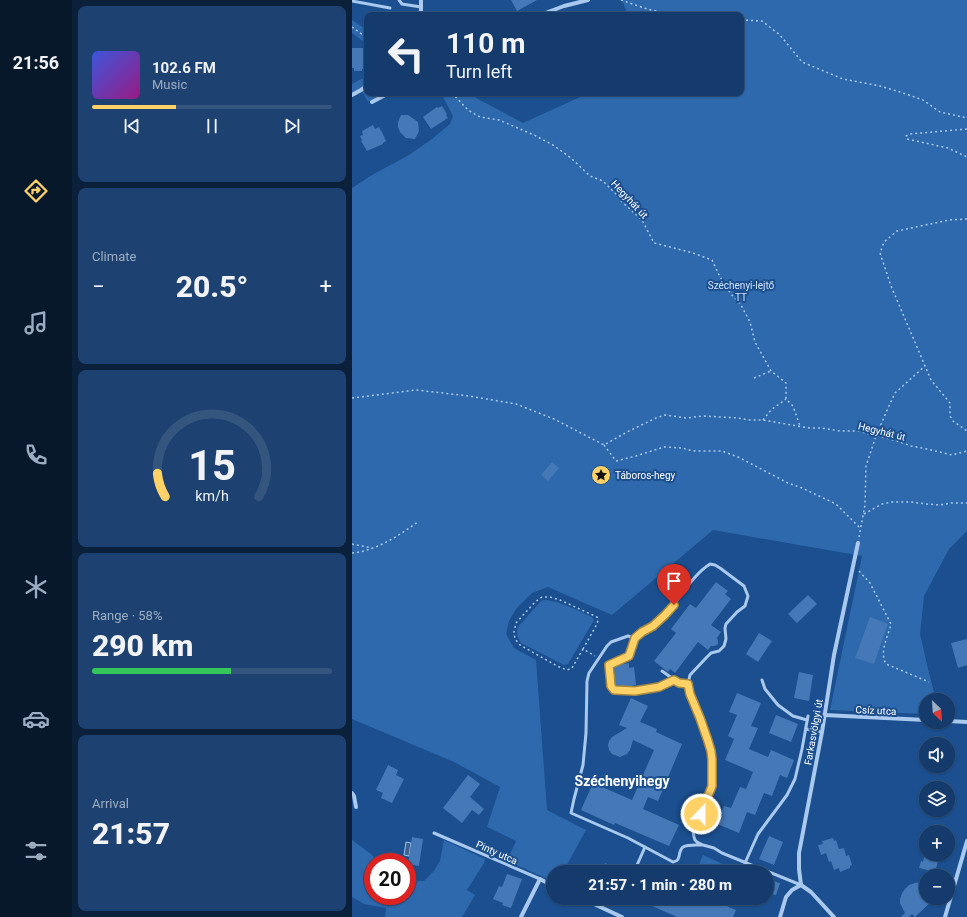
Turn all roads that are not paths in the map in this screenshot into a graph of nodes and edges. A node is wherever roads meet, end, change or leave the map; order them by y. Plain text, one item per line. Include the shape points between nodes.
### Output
1 (399, 0) edge
2 (421, 0) edge
3 (588, 0) edge
4 (352, 1) edge
5 (421, 7) junction
6 (390, 8) dead end
7 (420, 12) edge
8 (548, 12) edge
9 (364, 88) edge
10 (352, 95) edge
11 (383, 96) edge
12 (372, 102) dead end
13 (858, 543) road end
14 (635, 638) junction
15 (662, 671) dead end
16 (674, 680) junction
17 (762, 680) dead end
18 (688, 684) junction
19 (824, 715) junction
20 (808, 716) dead end
21 (807, 720) junction
22 (919, 720) edge
23 (955, 721) edge
24 (967, 722) edge
25 (806, 729) junction
26 (822, 732) junction
27 (352, 793) edge
28 (356, 807) dead end
29 (434, 833) dead end
30 (967, 841) edge
31 (703, 845) junction
32 (645, 847) junction
33 (745, 863) junction
34 (637, 865) edge
35 (540, 879) junction
36 (546, 882) edge
37 (801, 885) junction
38 (595, 905) edge
39 (521, 917) edge
40 (622, 917) edge
41 (780, 917) edge
42 (834, 917) edge
43 (945, 917) edge

1 - 5 lane via 402,4
2 - 5 street
3 - 8 street
4 - 6 lane
5 - 7 street
9 - 10 street
11 - 12 street
13 - 19 street, Farkasvölgyi út
14 - 16 lane via 629,656 609,665 611,686 614,690 635,691 659,687
14 - 18 lane via 665,615 700,572 710,564 720,568 744,586 748,596 745,606 726,624 724,646 711,652 690,675
14 - 32 lane via 628,636 606,646 589,673 583,765 572,813
15 - 16 lane
16 - 18 lane
17 - 21 lane via 765,689 778,705 792,716
18 - 31 lane via 712,759 712,786 693,831 695,840
19 - 22 street, Csíz utca
19 - 26 street, Farkasvölgyi út
20 - 21 lane
21 - 25 lane
23 - 24 street
25 - 26 lane
25 - 33 lane via 795,779 787,795 758,834
26 - 37 street, Farkasvölgyi út via 799,852 798,869
27 - 28 street
29 - 35 lane, Pinty utca
30 - 43 street
31 - 32 lane via 688,845 683,848 675,862
31 - 33 lane
32 - 34 lane
33 - 37 lane
35 - 36 street, Pinty utca
35 - 39 street
37 - 41 street via 786,897
37 - 42 street
38 - 40 street

